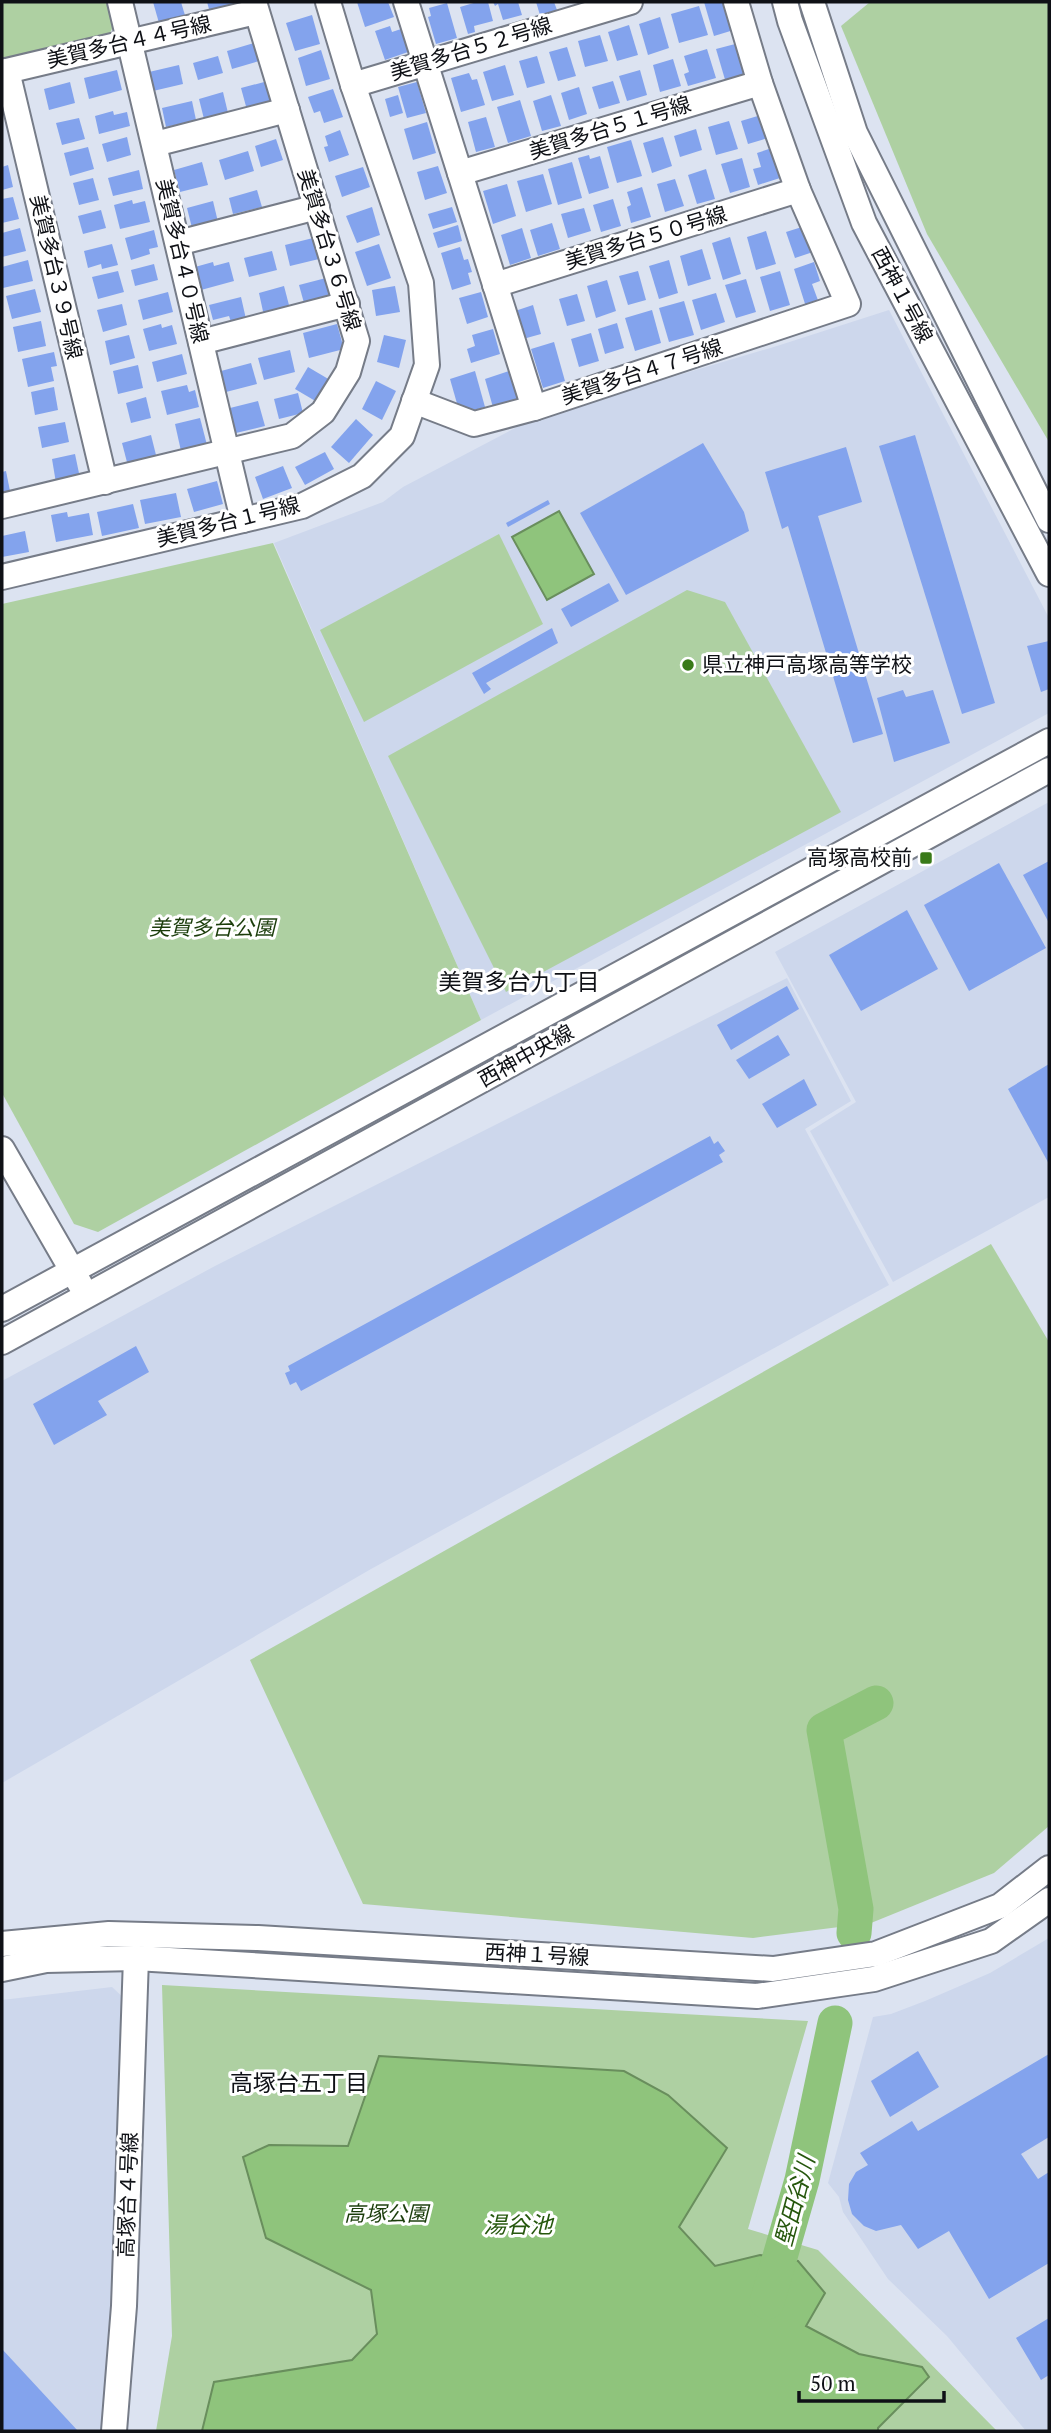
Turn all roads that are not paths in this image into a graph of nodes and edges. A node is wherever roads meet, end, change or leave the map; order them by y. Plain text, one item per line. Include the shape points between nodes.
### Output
1 (120, 2) edge
2 (328, 2) edge
3 (406, 2) edge
4 (630, 2) edge
5 (736, 2) edge
6 (785, 2) edge
7 (812, 2) edge
8 (255, 7) edge
9 (130, 41) junction
10 (426, 63) junction
11 (4, 71) edge
12 (760, 83) junction
13 (353, 85) junction
14 (287, 110) junction
15 (155, 145) junction
16 (460, 173) junction
17 (797, 190) junction
18 (317, 207) junction
19 (178, 243) junction
20 (495, 285) junction
21 (347, 304) junction
22 (201, 342) junction
23 (414, 401) junction
24 (534, 408) junction
25 (227, 453) junction
26 (104, 482) junction
27 (2, 506) edge
28 (243, 520) junction
29 (1049, 520) edge
30 (1049, 574) edge
31 (2, 577) edge
32 (1049, 741) edge
33 (1049, 770) edge
34 (2, 1149) edge
35 (72, 1271) junction
36 (87, 1296) junction
37 (2, 1309) edge
38 (2, 1342) edge
39 (1049, 1868) edge
40 (1049, 1900) edge
41 (2, 1944) edge
42 (136, 1958) junction
43 (2, 1969) edge
44 (114, 2431) edge

1 - 9 street, 美賀多台４０号線
2 - 13 street, 美賀多台１号線
3 - 10 street, 美賀多台４７号線
4 - 10 street, 美賀多台５２号線
5 - 12 street, 美賀多台４７号線
6 - 30 street, 西神１号線 via 864,223
7 - 29 street, 西神１号線 via 855,133
8 - 9 street, 美賀多台４４号線
8 - 14 street, 美賀多台３６号線
9 - 11 street, 美賀多台４４号線
9 - 15 street, 美賀多台４０号線
10 - 13 street, 美賀多台５２号線
10 - 16 street, 美賀多台４７号線
11 - 26 street, 美賀多台３９号線
12 - 16 street, 美賀多台５１号線
12 - 17 street, 美賀多台４７号線
13 - 23 street, 美賀多台１号線 via 421,284 427,365
14 - 15 street
14 - 18 street, 美賀多台３６号線
15 - 19 street, 美賀多台４０号線
16 - 20 street, 美賀多台４７号線
17 - 20 street, 美賀多台５０号線
17 - 24 street, 美賀多台４７号線 via 848,304
18 - 19 street
18 - 21 street, 美賀多台３６号線
19 - 22 street, 美賀多台４０号線
20 - 24 street, 美賀多台４７号線
21 - 22 street
21 - 25 street, 美賀多台３６号線 via 357,341 348,372 323,412 292,436
22 - 25 street, 美賀多台４０号線
23 - 24 street via 474,424
23 - 28 street, 美賀多台１号線 via 402,436 362,476 302,506
25 - 26 street, 美賀多台３６号線
25 - 28 street, 美賀多台４０号線
26 - 27 street, 美賀多台３６号線
28 - 31 street, 美賀多台１号線
32 - 35 street, 西神中央線
33 - 36 street, 西神中央線
34 - 35 street
35 - 36 street
35 - 37 street, 西神中央線
36 - 38 street, 西神中央線
39 - 41 street, 西神１号線 via 1000,1906 876,1954 773,1969 245,1938 109,1934
40 - 42 street, 西神１号線 via 991,1941 874,1979 757,1996
42 - 43 street, 西神１号線 via 46,1960
42 - 44 street, 高塚台４号線 via 124,2306

